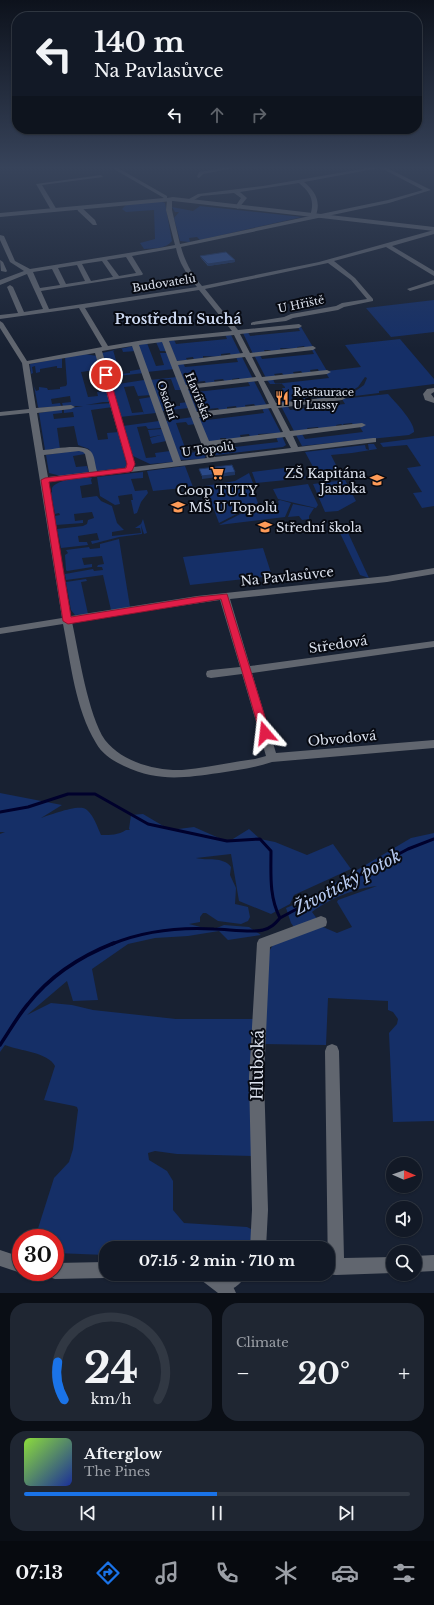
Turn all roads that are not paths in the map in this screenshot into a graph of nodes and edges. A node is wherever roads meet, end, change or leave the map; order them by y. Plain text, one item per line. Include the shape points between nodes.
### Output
1 (173, 228) edge
2 (257, 228) edge
3 (434, 232) edge
4 (1, 237) edge
5 (178, 246) junction
6 (388, 246) junction
7 (128, 255) junction
8 (103, 259) junction
9 (330, 261) junction
10 (0, 262) edge
11 (79, 263) junction
12 (54, 267) junction
13 (4, 271) dead end
14 (29, 271) junction
15 (434, 274) edge
16 (116, 278) junction
17 (89, 282) junction
18 (434, 282) edge
19 (0, 283) edge
20 (64, 286) junction
21 (10, 287) dead end
22 (200, 288) junction
23 (410, 289) dead end
24 (38, 290) junction
25 (81, 306) junction
26 (48, 311) junction
27 (22, 314) junction
28 (0, 317) edge
29 (0, 323) edge
30 (299, 326) dead end
31 (235, 330) junction
32 (165, 340) junction
33 (135, 344) junction
34 (312, 348) dead end
35 (106, 349) junction
36 (98, 350) junction
37 (247, 355) junction
38 (25, 363) junction
39 (173, 363) junction
40 (327, 372) dead end
41 (260, 379) junction
42 (183, 387) junction
43 (434, 390) edge
44 (342, 398) dead end
45 (434, 401) edge
46 (274, 406) junction
47 (71, 407) dead end
48 (34, 411) junction
49 (0, 414) edge
50 (194, 415) junction
51 (362, 425) dead end
52 (289, 434) junction
53 (373, 440) dead end
54 (206, 444) junction
55 (296, 450) junction
56 (40, 453) junction
57 (129, 456) junction
58 (212, 460) junction
59 (178, 464) junction
60 (153, 466) junction
61 (129, 470) junction
62 (93, 474) junction
63 (45, 480) junction
64 (434, 571) edge
65 (224, 596) junction
66 (68, 621) junction
67 (0, 631) edge
68 (434, 644) edge
69 (246, 670) junction
70 (211, 674) dead end
71 (434, 744) edge
72 (272, 758) junction
73 (321, 922) dead end
74 (332, 1052) dead end
75 (259, 1241) edge
76 (332, 1241) edge
77 (0, 1258) edge
78 (12, 1262) edge
79 (434, 1263) edge
80 (422, 1264) edge
81 (386, 1265) edge
82 (335, 1267) edge
83 (99, 1270) edge
84 (64, 1271) edge
85 (216, 1281) edge
86 (232, 1281) edge
87 (226, 1289) edge

1 - 5 street
2 - 5 street
3 - 6 street, Budovatelů
4 - 14 street via 12,262
5 - 7 street
5 - 22 street via 181,258
6 - 9 street, Budovatelů
6 - 15 street
7 - 8 street
7 - 16 street via 140,274
8 - 11 street
8 - 16 street
9 - 22 street, Budovatelů
9 - 31 street, U Hřiště via 353,279 372,300
10 - 13 street
11 - 12 street
11 - 17 street
12 - 14 street
12 - 20 street
14 - 19 street
14 - 24 street
16 - 17 street
17 - 20 street
18 - 23 street
20 - 24 street
21 - 27 street
22 - 25 street, Budovatelů
22 - 31 street
24 - 26 street
25 - 26 street, Budovatelů
25 - 35 street
26 - 27 street, Budovatelů
27 - 28 street, Budovatelů
29 - 38 street
30 - 31 street
31 - 32 street
31 - 37 street
32 - 33 street
32 - 39 street, Havířská
33 - 35 street
33 - 59 street, Osadní
34 - 37 street
35 - 36 street
36 - 38 street
36 - 57 street
37 - 39 street
37 - 41 street
38 - 48 street, Obvodová
39 - 42 street, Havířská
40 - 41 street
41 - 42 street
41 - 46 street
42 - 50 street, Havířská
43 - 45 street via 427,394 428,398
44 - 46 street
46 - 50 street
46 - 52 street
47 - 48 street
48 - 49 street
48 - 56 street, Obvodová
50 - 54 street, Havířská
51 - 52 street
52 - 54 street
52 - 55 street
53 - 55 street, U Topolů
54 - 58 street, Havířská
55 - 58 street, U Topolů
56 - 62 street via 86,450
56 - 63 street, Obvodová
57 - 60 street via 145,465
57 - 61 street
58 - 59 street, U Topolů
59 - 60 street, U Topolů
60 - 61 street, U Topolů
61 - 62 street, U Topolů
62 - 63 street, U Topolů
63 - 66 street, Obvodová
64 - 65 street, Na Pavlasůvce via 387,579
65 - 66 street, Na Pavlasůvce
65 - 69 street
66 - 67 street, Na Pavlasůvce
66 - 72 street, Obvodová via 87,712 101,742 116,757 140,768 182,774
68 - 69 street, Středová
69 - 70 street, Středová
69 - 72 street
71 - 72 street, Obvodová
73 - 75 street, Hluboká via 264,943 256,1070
74 - 76 street
77 - 78 street
79 - 80 street
81 - 82 street
83 - 84 street
85 - 87 street
86 - 87 street

